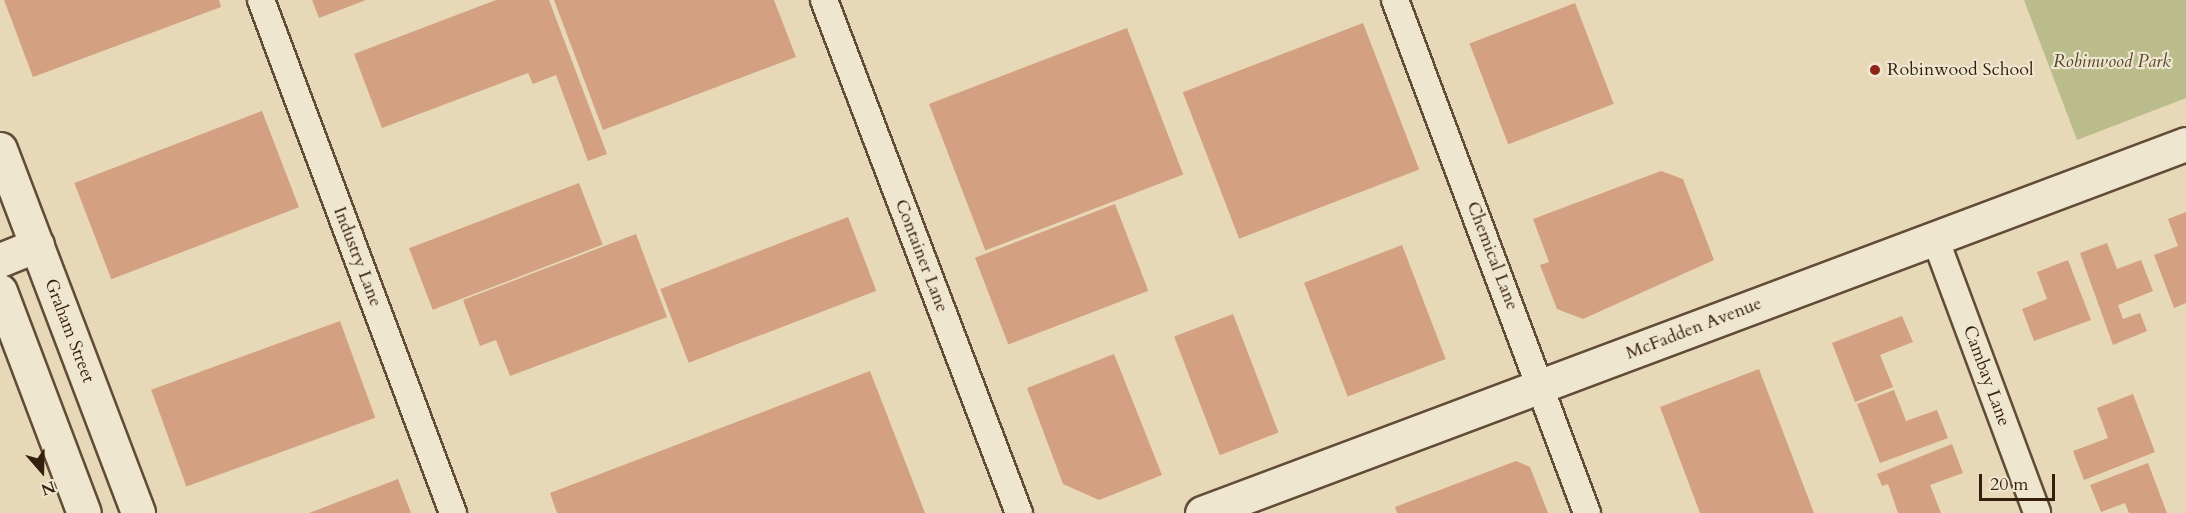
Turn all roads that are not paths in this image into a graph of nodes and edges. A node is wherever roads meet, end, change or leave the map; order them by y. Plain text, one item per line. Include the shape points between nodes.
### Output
1 (261, 0) edge
2 (824, 0) edge
3 (1395, 0) edge
4 (2186, 144) edge
5 (0, 149) edge
6 (1935, 238) junction
7 (37, 246) junction
8 (0, 260) edge
9 (0, 291) edge
10 (1540, 386) junction
11 (84, 513) edge
12 (138, 513) edge
13 (453, 513) edge
14 (1019, 513) edge
15 (1202, 513) edge
16 (1587, 513) edge
17 (2037, 513) edge

1 - 13 street, Industry Lane
2 - 14 street, Container Lane
3 - 10 street, Chemical Lane
4 - 6 street, McFadden Avenue
5 - 7 street, Graham Street
6 - 10 street, McFadden Avenue
6 - 17 street, Cambay Lane
7 - 8 street
7 - 12 street, Graham Street
9 - 11 street
10 - 15 street, McFadden Avenue
10 - 16 street, Chemical Lane

